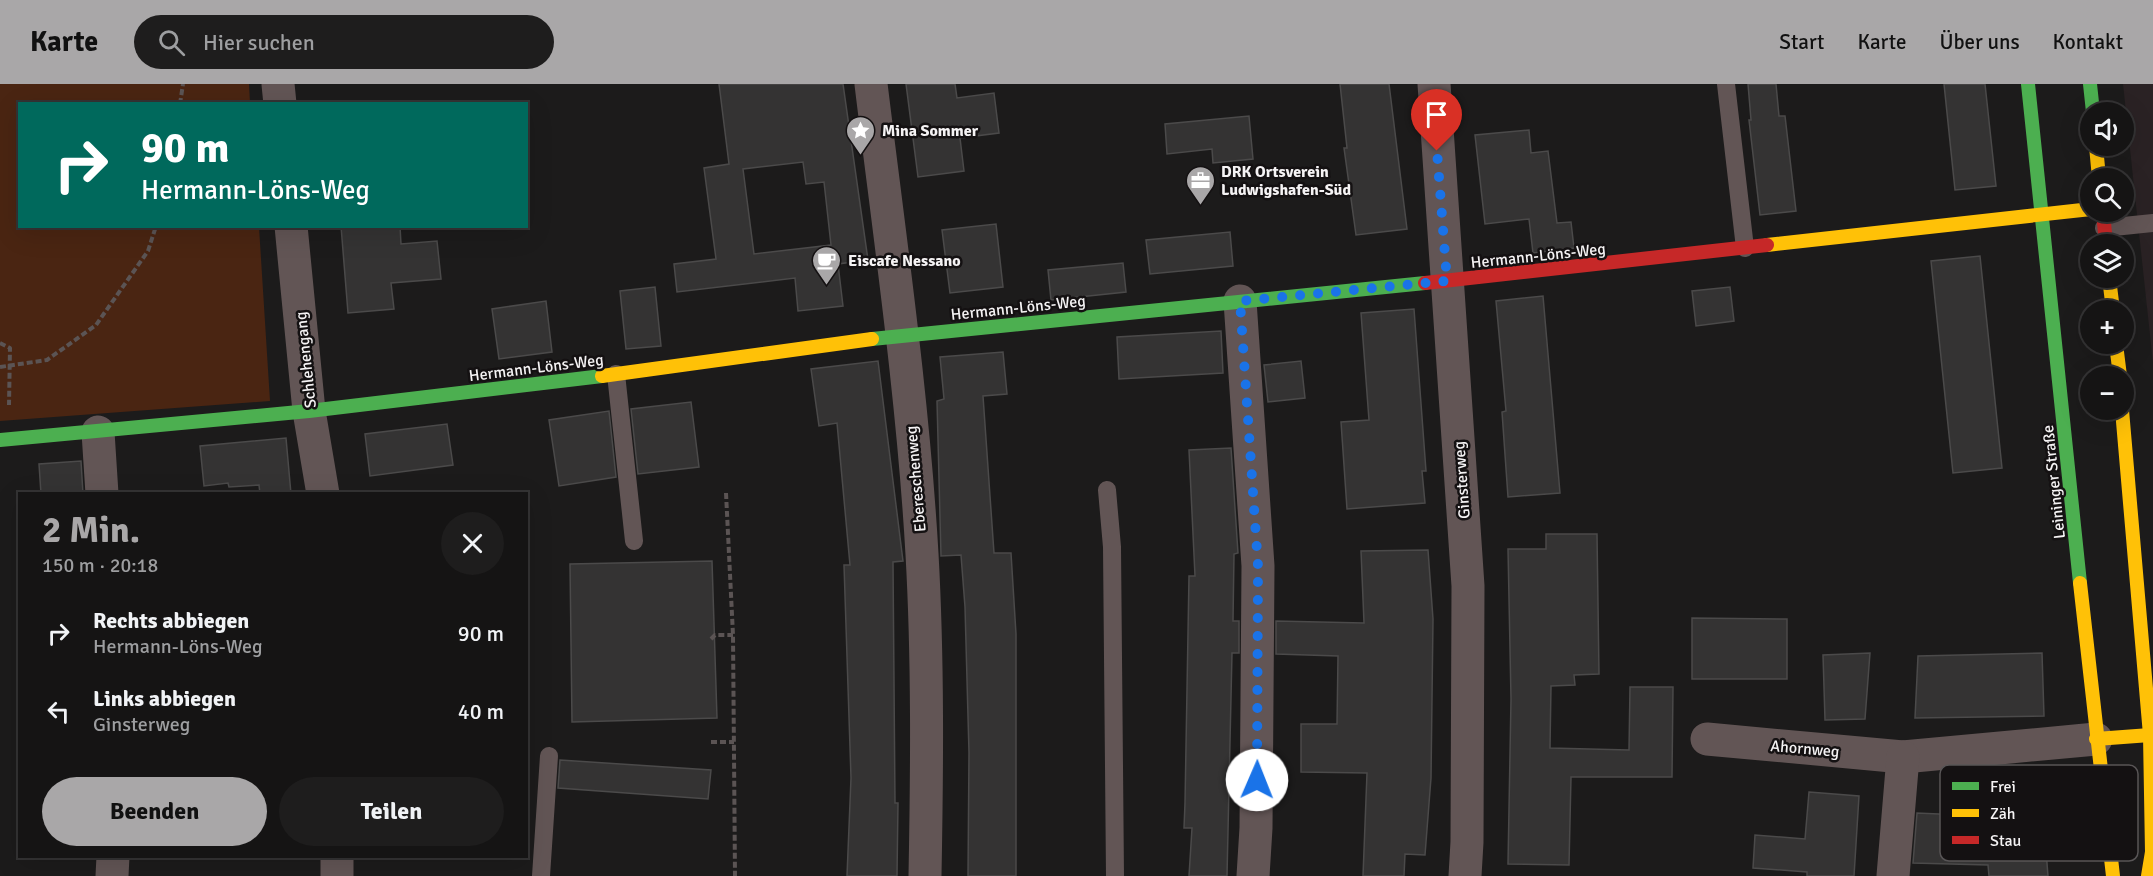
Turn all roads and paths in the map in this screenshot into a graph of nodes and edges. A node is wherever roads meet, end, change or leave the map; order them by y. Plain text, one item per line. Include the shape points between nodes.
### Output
1 (183, 84) edge
2 (278, 84) edge
3 (871, 84) edge
4 (1726, 84) edge
5 (2028, 84) edge
6 (2090, 84) edge
7 (1432, 85) edge
8 (180, 102) edge
9 (280, 102) edge
10 (2091, 102) edge
11 (2080, 210) edge
12 (2041, 214) junction
13 (2153, 223) edge
14 (155, 228) edge
15 (291, 228) edge
16 (2104, 228) edge
17 (1745, 248) junction
18 (1447, 281) junction
19 (1240, 301) junction
20 (902, 335) junction
21 (0, 343) edge
22 (11, 366) junction
23 (0, 367) edge
24 (616, 374) junction
25 (309, 411) junction
26 (2123, 420) edge
27 (98, 432) junction
28 (0, 440) edge
29 (1107, 490) dead end
30 (102, 492) edge
31 (323, 492) edge
32 (726, 493) dead end
33 (634, 541) dead end
34 (2145, 591) edge
35 (733, 635) junction
36 (711, 639) dead end
37 (2152, 735) edge
38 (1707, 739) dead end
39 (2096, 739) junction
40 (711, 742) dead end
41 (734, 742) junction
42 (549, 756) dead end
43 (1903, 757) junction
44 (2099, 765) edge
45 (113, 858) edge
46 (337, 858) edge
47 (2111, 861) edge
48 (112, 876) edge
49 (337, 876) edge
50 (541, 876) edge
51 (735, 876) edge
52 (925, 876) edge
53 (1114, 876) edge
54 (1253, 876) edge
55 (1465, 876) edge
56 (1893, 876) edge
57 (2113, 876) edge
58 (2148, 876) edge

1 - 8 path
2 - 9 street
3 - 20 street, Ebereschenweg
4 - 17 lane
5 - 12 street, Leininger Straße
6 - 10 street
7 - 18 street, Ginsterweg
11 - 12 street, Hermann-Löns-Weg
12 - 17 street, Hermann-Löns-Weg
12 - 39 street, Leininger Straße
13 - 16 lane
14 - 22 path via 148,252 96,325 47,360
15 - 25 street, Schlehengang
17 - 18 street, Hermann-Löns-Weg
18 - 19 street, Hermann-Löns-Weg
18 - 55 street, Ginsterweg via 1468,586
19 - 20 street, Hermann-Löns-Weg
19 - 54 street via 1258,566
20 - 24 street, Hermann-Löns-Weg
20 - 52 street, Ebereschenweg via 922,553
21 - 22 path via 10,348
22 - 23 path
24 - 25 street, Hermann-Löns-Weg
24 - 33 lane
25 - 27 street, Hermann-Löns-Weg
25 - 31 street, Schlehengang
26 - 34 street
27 - 28 street, Hermann-Löns-Weg
27 - 30 street
29 - 53 lane via 1112,547
32 - 35 path
34 - 37 street
35 - 36 path via 715,635
35 - 41 path
37 - 39 street
37 - 58 street via 2152,852
38 - 43 street, Ahornweg
39 - 43 street, Ahornweg
39 - 44 street, Leininger Straße
40 - 41 path
41 - 51 path
42 - 50 lane
43 - 56 street
45 - 48 street
46 - 49 street
47 - 57 street, Leininger Straße

